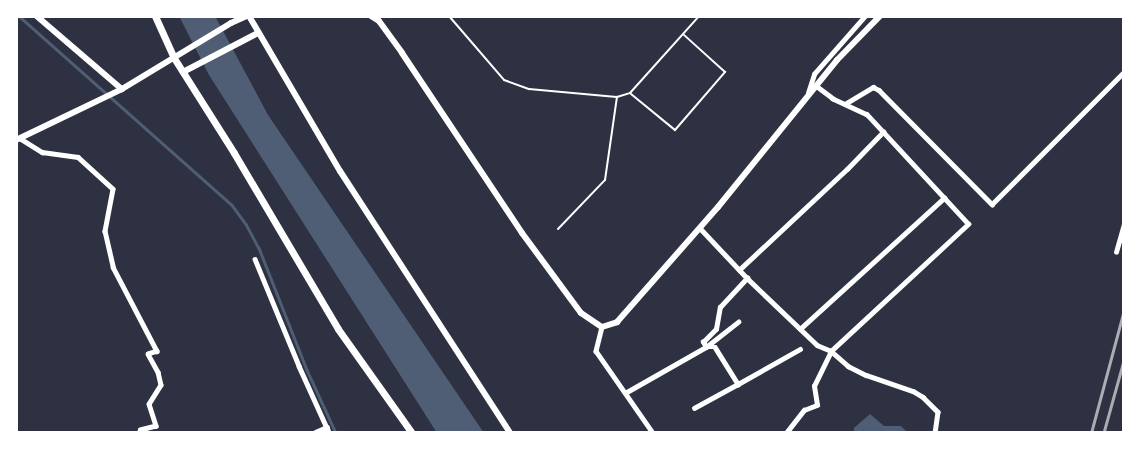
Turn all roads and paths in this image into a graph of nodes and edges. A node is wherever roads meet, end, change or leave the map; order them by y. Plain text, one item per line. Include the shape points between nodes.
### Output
1 (37, 16) edge
2 (155, 16) edge
3 (248, 16) edge
4 (371, 16) edge
5 (449, 16) edge
6 (699, 16) edge
7 (865, 16) edge
8 (880, 16) edge
9 (258, 33) junction
10 (684, 35) junction
11 (174, 58) junction
12 (183, 72) junction
13 (1124, 72) edge
14 (816, 87) junction
15 (119, 90) junction
16 (630, 93) junction
17 (617, 97) junction
18 (807, 97) junction
19 (845, 104) junction
20 (883, 132) junction
21 (19, 139) edge
22 (944, 198) junction
23 (1124, 224) edge
24 (700, 228) junction
25 (558, 229) dead end
26 (1116, 252) dead end
27 (255, 259) dead end
28 (739, 270) junction
29 (747, 278) junction
30 (738, 322) dead end
31 (602, 327) junction
32 (800, 329) junction
33 (706, 347) junction
34 (800, 349) dead end
35 (831, 351) junction
36 (738, 384) junction
37 (625, 393) junction
38 (694, 408) dead end
39 (328, 430) edge
40 (142, 433) edge
41 (316, 433) edge
42 (412, 433) edge
43 (510, 433) edge
44 (653, 433) edge
45 (786, 433) edge
46 (935, 433) edge

1 - 15 street
2 - 11 main road
3 - 9 main road
3 - 11 main road
4 - 31 main road via 402,53 528,241 581,313
5 - 17 lane via 504,80 529,89
6 - 10 lane
7 - 18 street via 814,74
8 - 14 main road
9 - 12 main road
9 - 43 main road via 345,179
10 - 16 lane
10 - 16 lane via 725,72 675,130
11 - 12 main road
11 - 15 main road
12 - 42 main road via 338,329
13 - 19 street via 992,204 879,90 873,87
14 - 18 main road
14 - 19 street
15 - 21 main road
16 - 17 lane
17 - 25 lane via 605,180
18 - 24 main road
19 - 20 street via 867,115
20 - 22 street
20 - 28 street
21 - 40 street via 42,152 78,157 113,189 105,231 113,267 158,350 148,354 161,385 149,404 156,426 140,430
22 - 32 street
22 - 35 street via 968,224
23 - 26 street
24 - 28 street
24 - 31 main road via 617,322
27 - 39 street
28 - 29 street
29 - 32 street
29 - 33 street via 720,307 716,329 704,342
30 - 33 street
31 - 37 street via 596,351
32 - 35 street via 816,345
33 - 36 street via 715,347
33 - 37 street
34 - 36 street
35 - 45 street via 814,386 817,405 804,410
35 - 46 street via 848,366 913,390 923,397 938,412
36 - 38 street
37 - 44 street
39 - 41 street

